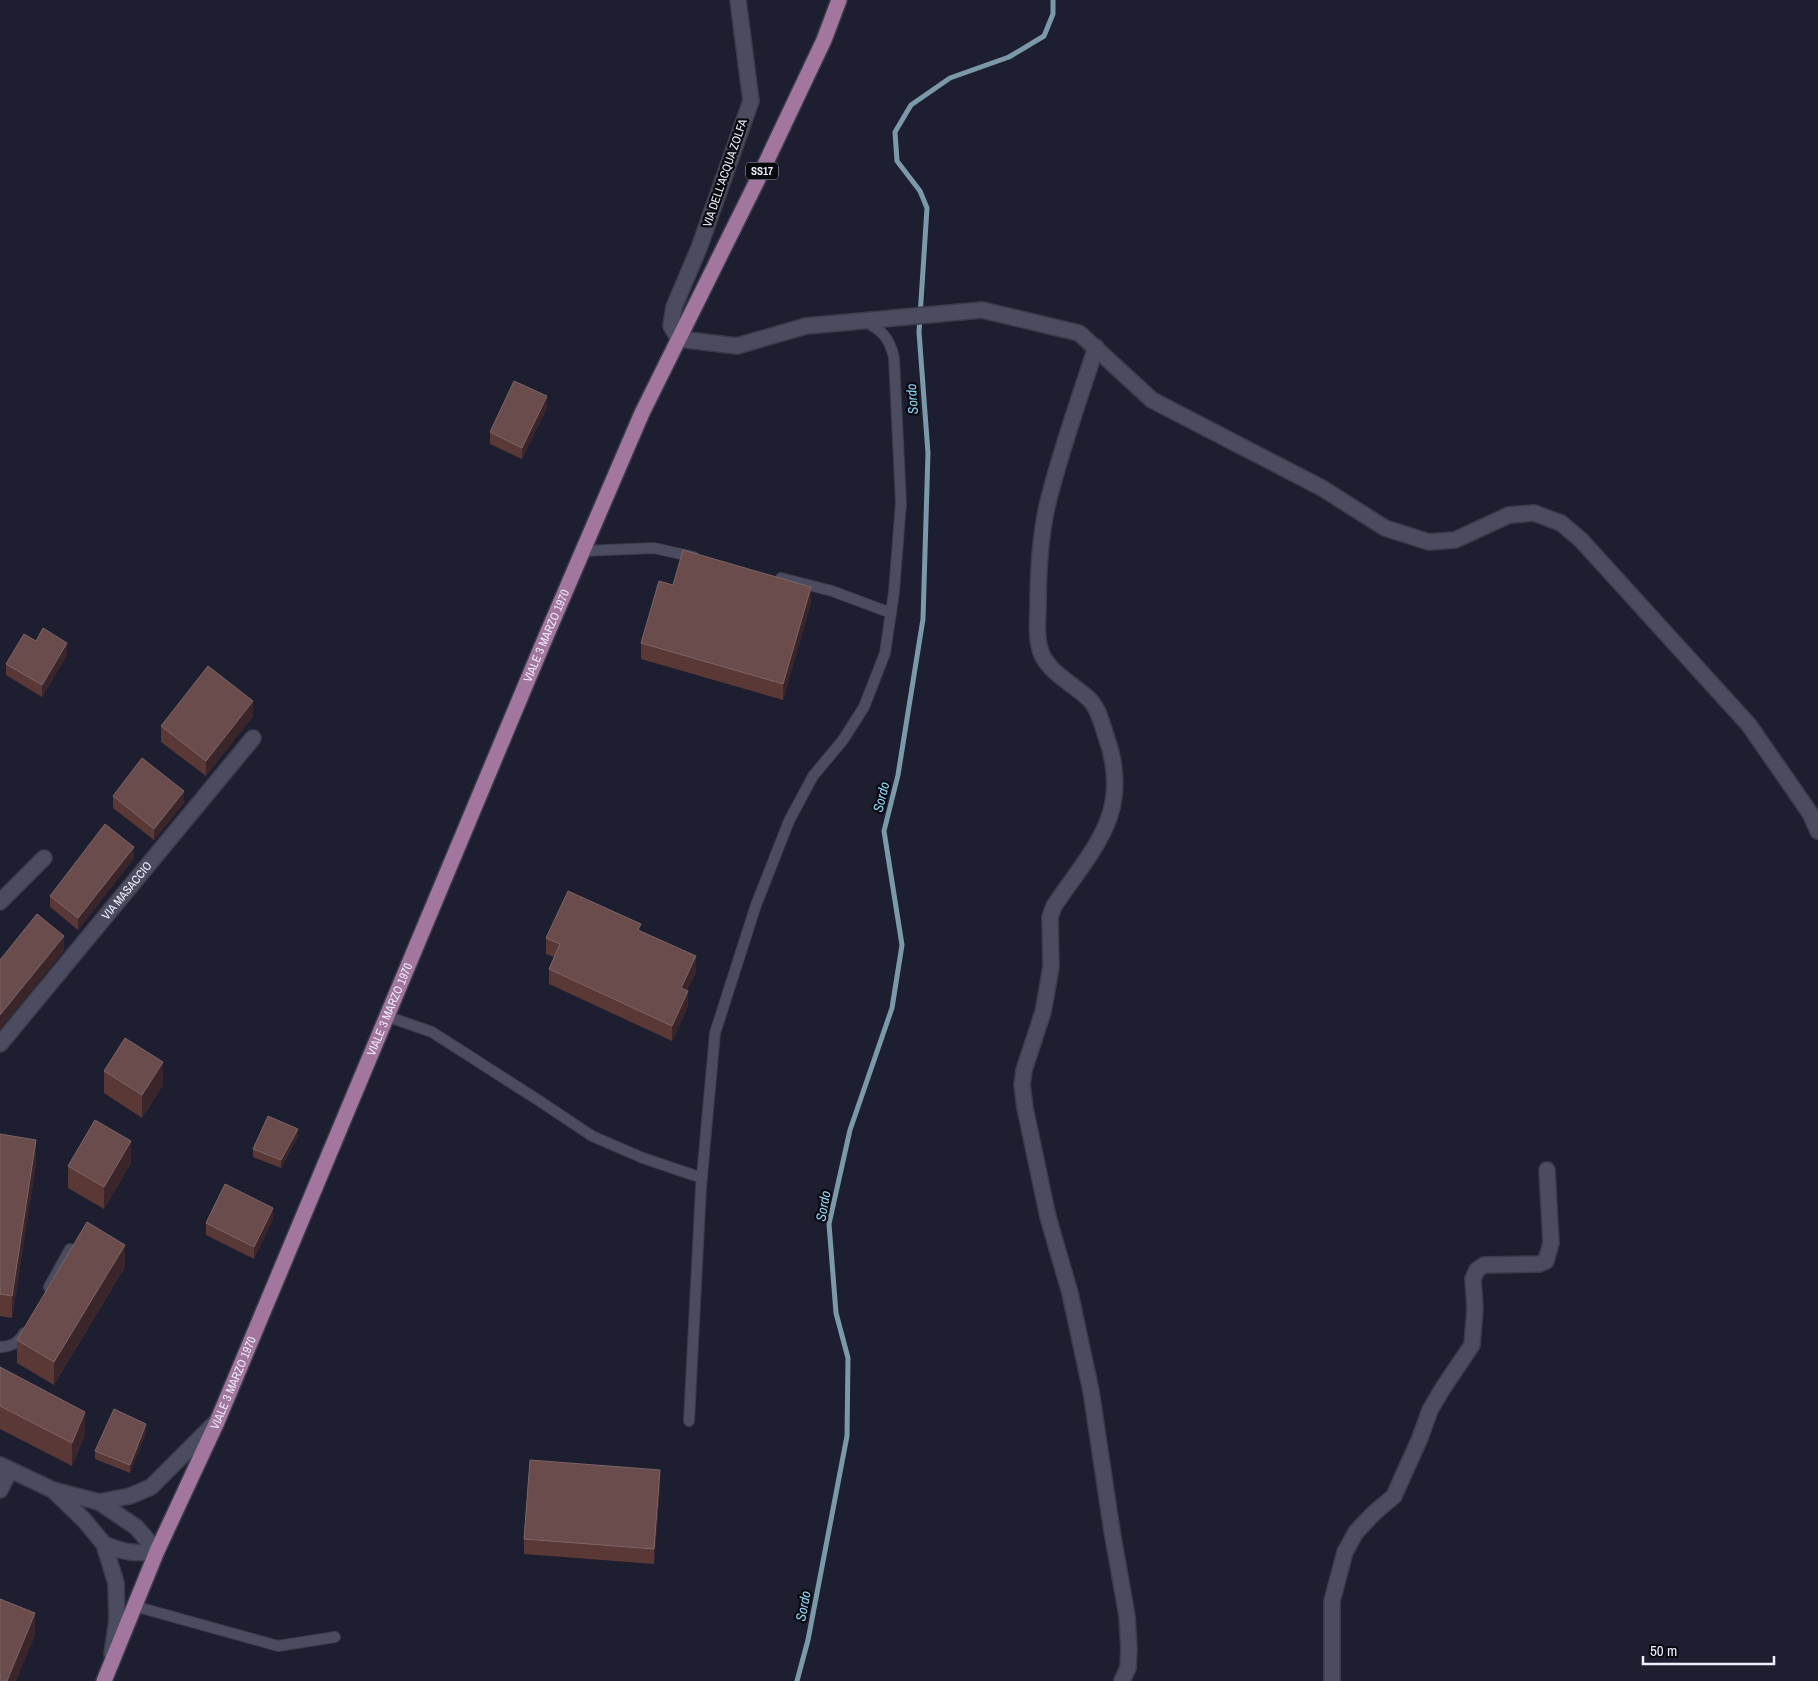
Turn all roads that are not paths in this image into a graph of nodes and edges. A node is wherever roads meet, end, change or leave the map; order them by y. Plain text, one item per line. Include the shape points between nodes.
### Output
1 (738, 0) edge
2 (839, 0) edge
3 (862, 320) junction
4 (679, 340) junction
5 (1096, 347) junction
6 (583, 551) junction
7 (700, 559) edge
8 (766, 575) edge
9 (891, 614) junction
10 (253, 738) dead end
11 (1818, 831) edge
12 (44, 858) dead end
13 (0, 902) edge
14 (386, 1016) junction
15 (0, 1044) edge
16 (1546, 1170) dead end
17 (702, 1178) junction
18 (70, 1249) edge
19 (43, 1298) edge
20 (29, 1323) edge
21 (0, 1347) edge
22 (689, 1421) dead end
23 (216, 1422) junction
24 (5, 1467) edge
25 (0, 1490) edge
26 (53, 1490) junction
27 (99, 1502) junction
28 (104, 1544) junction
29 (157, 1551) junction
30 (134, 1606) junction
31 (335, 1637) dead end
32 (110, 1664) junction
33 (104, 1681) edge
34 (1122, 1681) edge
35 (1332, 1681) edge

1 - 4 street, VIA DELL'ACQUA ZOLFA via 751,101 699,248 674,307 671,326
2 - 4 main road, SS17 via 824,40
3 - 4 street via 806,326 737,346
3 - 5 street via 982,310 1079,333
3 - 9 lane via 884,333 894,358 901,503
4 - 6 main road, VIALE 3 MARZO 1970 via 642,413
5 - 11 street via 1152,400 1322,488 1385,528 1429,542 1455,540 1509,515 1534,513 1561,522 1749,725 1810,813
5 - 34 street via 1049,500 1038,570 1038,644 1042,658 1090,700 1099,716 1111,750 1116,797 1104,834 1054,906 1050,917 1051,967 1043,1012 1022,1086 1048,1218 1070,1293 1091,1391 1128,1616 1128,1668
6 - 7 lane via 654,548
6 - 14 main road, VIALE 3 MARZO 1970
8 - 9 lane via 832,591
9 - 17 lane via 885,653 864,707 843,740 812,776 789,821 756,905 715,1033
10 - 15 street, VIA MASACCIO
12 - 13 street
14 - 17 lane via 432,1032 592,1136
14 - 23 main road, VIALE 3 MARZO 1970
16 - 35 street via 1551,1243 1546,1261 1484,1266 1477,1270 1473,1279 1475,1316 1472,1345 1430,1410 1394,1496 1356,1532 1345,1552 1332,1601
17 - 22 lane
18 - 19 lane
20 - 21 lane via 20,1340 10,1347
23 - 27 street via 151,1487 130,1496
23 - 29 main road, VIALE 3 MARZO 1970
24 - 25 street
24 - 26 street
26 - 27 street
26 - 28 street
27 - 29 street via 136,1527
28 - 29 street via 135,1554
28 - 32 street via 116,1583 117,1620
29 - 30 main road, VIALE 3 MARZO 1970
30 - 31 lane via 278,1646
30 - 32 main road, VIALE 3 MARZO 1970
32 - 33 main road, VIALE 3 MARZO 1970

